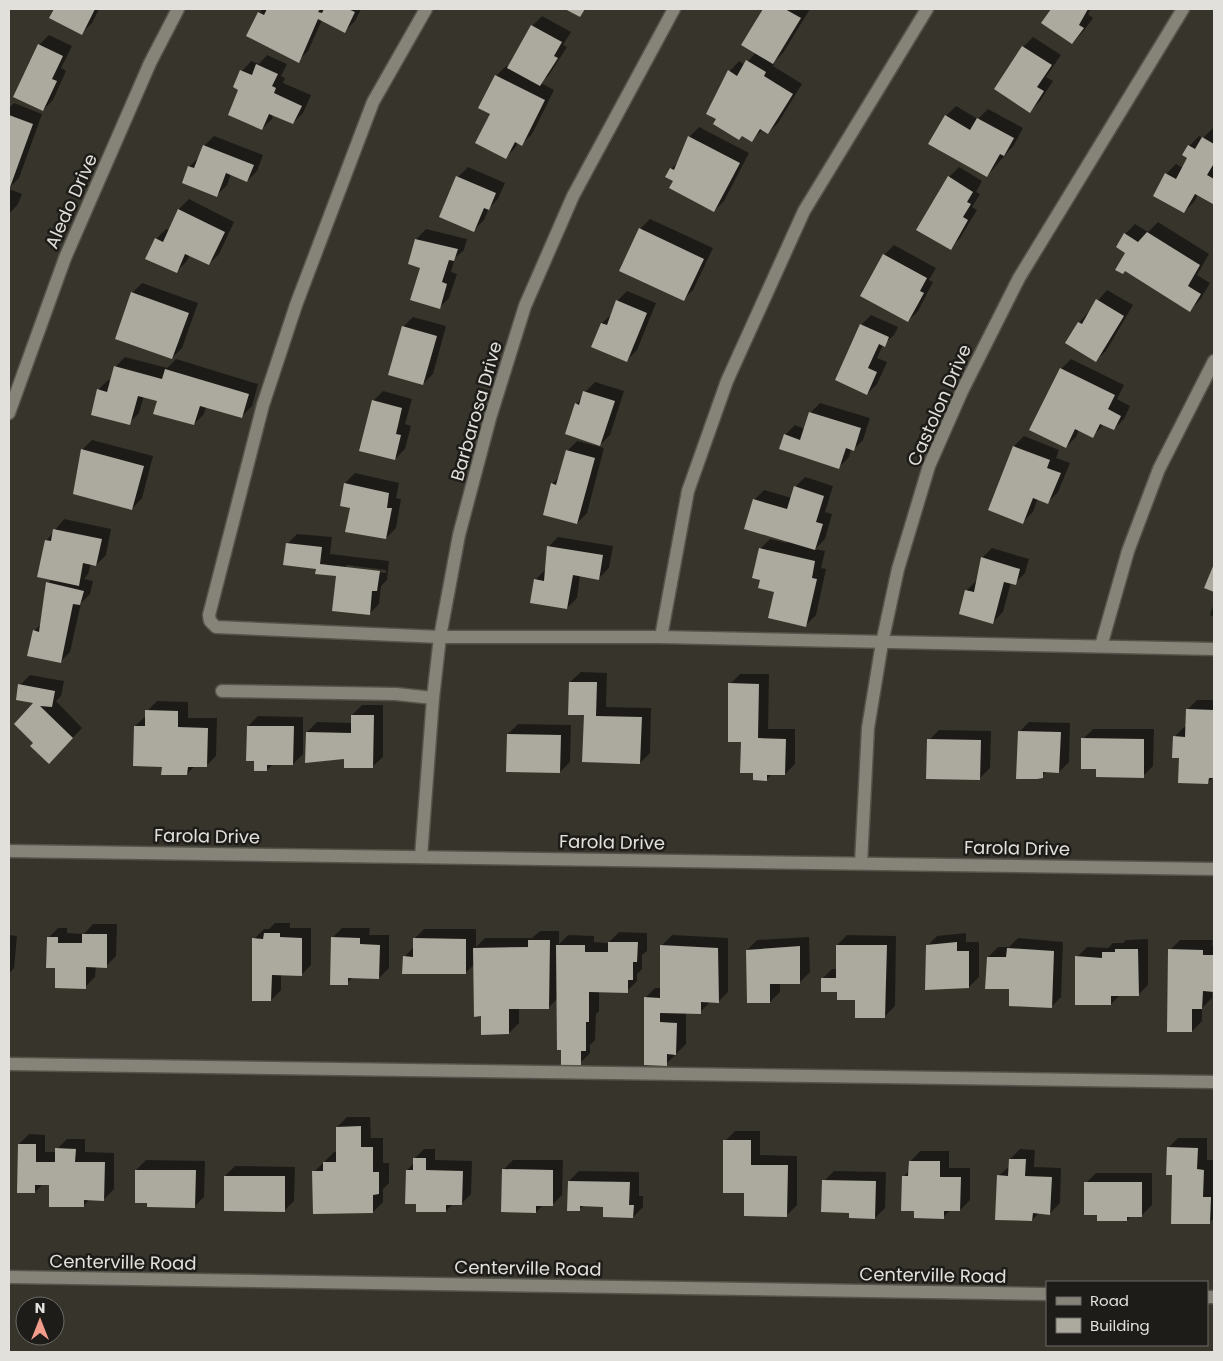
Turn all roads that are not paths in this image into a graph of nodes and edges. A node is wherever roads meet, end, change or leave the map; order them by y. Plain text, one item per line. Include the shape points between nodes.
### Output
1 (178, 9) edge
2 (426, 9) edge
3 (674, 9) edge
4 (927, 9) edge
5 (1183, 9) edge
6 (1214, 361) edge
7 (9, 413) edge
8 (440, 637) junction
9 (661, 637) junction
10 (882, 643) junction
11 (1101, 646) junction
12 (1214, 649) edge
13 (222, 691) dead end
14 (433, 698) junction
15 (9, 850) edge
16 (421, 857) junction
17 (861, 863) junction
18 (1214, 869) edge
19 (9, 1064) edge
20 (1214, 1082) edge
21 (9, 1277) edge
22 (1046, 1294) edge

1 - 7 street, Aledo Drive via 150,63 65,258
2 - 8 street via 373,102 296,305 263,405 210,621 216,627 224,628
3 - 8 street, Barbarosa Drive via 573,196 525,306 490,418 459,535
4 - 9 street via 804,211 727,381 688,490
5 - 10 street, Castolon Drive via 1019,278 962,391 929,466 898,569
6 - 11 street via 1159,469 1128,551
8 - 9 street
8 - 14 street, Barbarosa Drive
9 - 10 street
10 - 11 street
10 - 17 street, Castolon Drive via 868,728
11 - 12 street
13 - 14 street via 396,694
14 - 16 street, Barbarosa Drive
15 - 16 street, Farola Drive
16 - 17 street, Farola Drive
17 - 18 street, Farola Drive
19 - 20 street
21 - 22 street, Centerville Road

